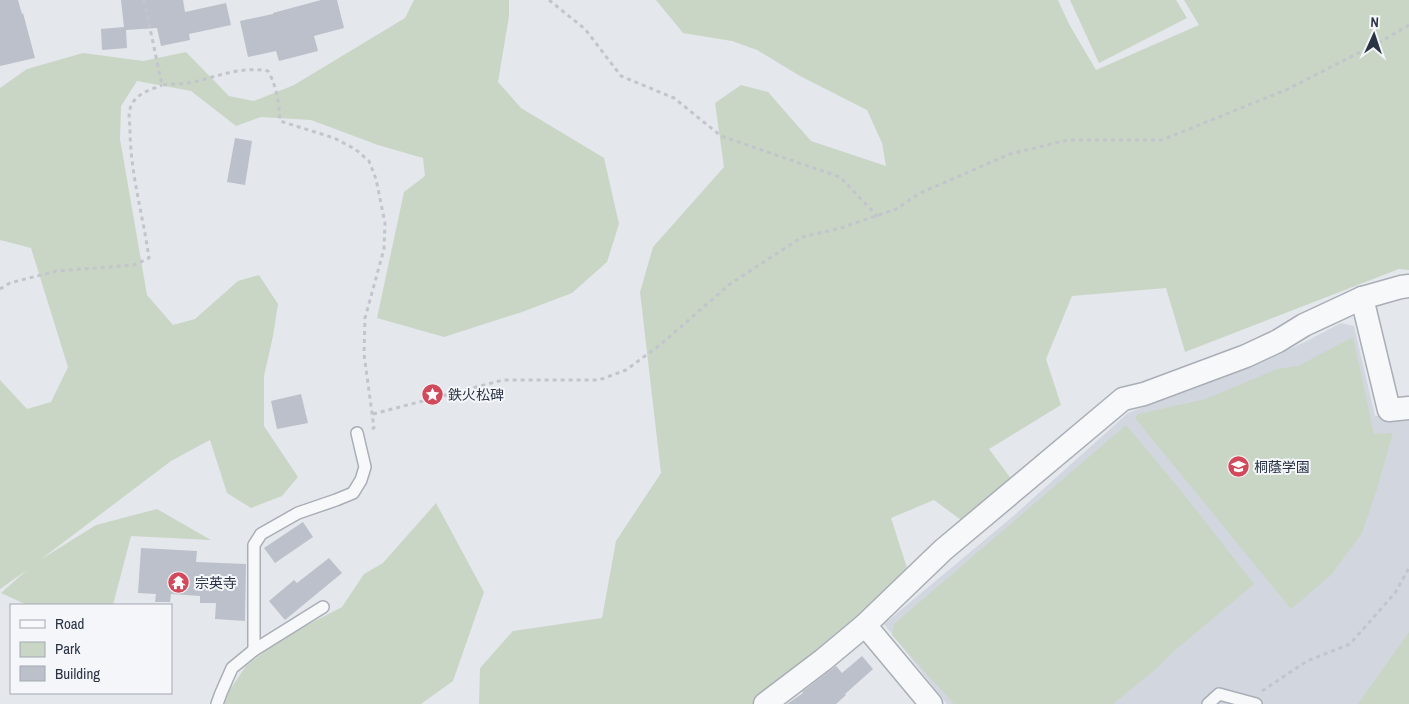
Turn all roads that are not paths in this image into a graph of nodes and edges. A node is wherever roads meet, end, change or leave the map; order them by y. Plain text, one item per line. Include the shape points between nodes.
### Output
1 (1409, 286) edge
2 (1362, 298) junction
3 (1409, 408) edge
4 (357, 434) road end
5 (323, 608) dead end
6 (865, 625) junction
7 (254, 650) junction
8 (1252, 703) edge
9 (217, 704) edge
10 (765, 704) edge
11 (931, 704) edge
12 (1208, 704) edge

1 - 2 street
2 - 3 street via 1389,410
2 - 6 street via 1246,356 1123,399 942,550
4 - 7 lane via 365,467 353,493 298,513 261,534 254,546
5 - 7 lane
6 - 10 street
6 - 11 street
7 - 9 lane via 232,668
8 - 12 lane via 1219,694

